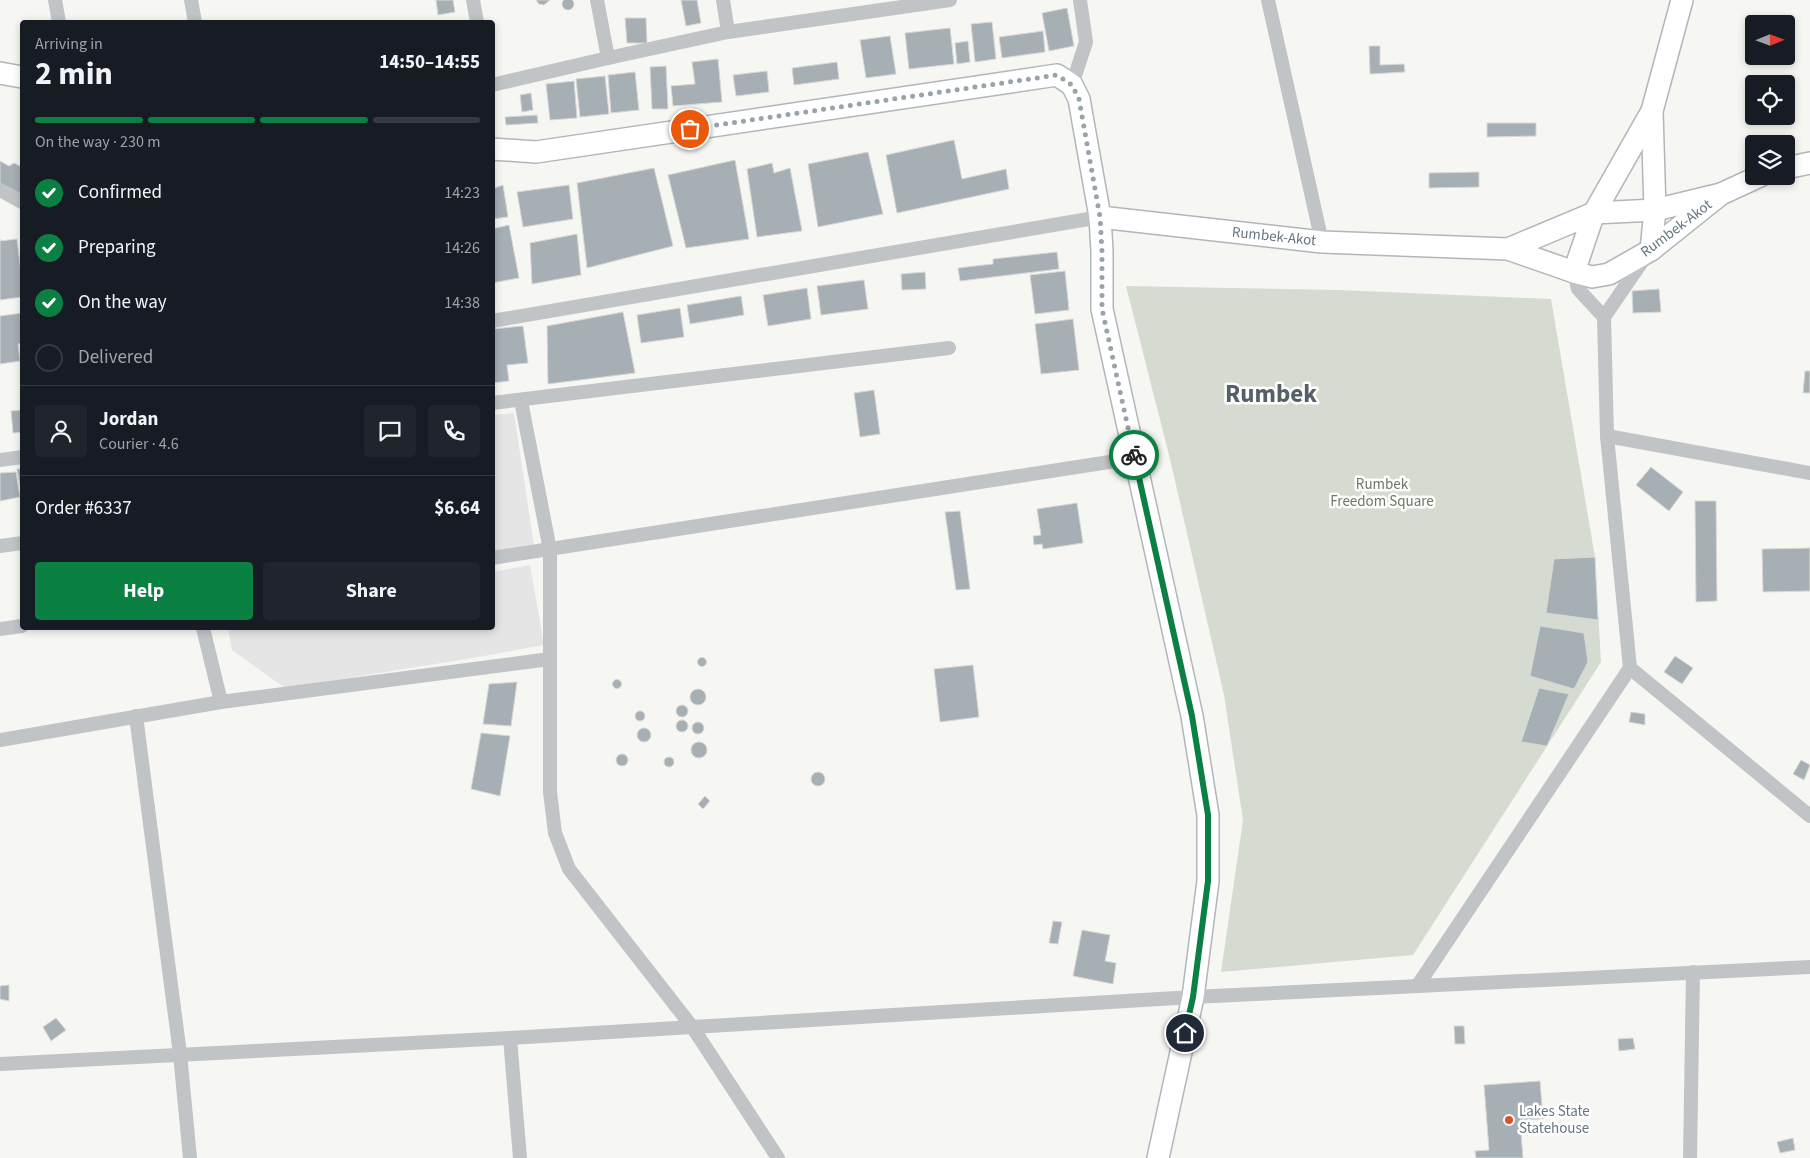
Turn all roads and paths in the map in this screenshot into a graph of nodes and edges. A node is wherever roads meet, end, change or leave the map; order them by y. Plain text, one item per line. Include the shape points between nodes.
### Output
1 (55, 0) edge
2 (191, 0) edge
3 (473, 0) edge
4 (597, 0) edge
5 (723, 0) edge
6 (950, 0) edge
7 (1080, 0) edge
8 (1268, 0) edge
9 (1682, 0) edge
10 (873, 6) edge
11 (59, 20) edge
12 (195, 20) edge
13 (477, 20) edge
14 (728, 32) junction
15 (608, 58) junction
16 (0, 73) edge
17 (20, 77) edge
18 (495, 84) edge
19 (1072, 85) junction
20 (1652, 111) junction
21 (495, 149) edge
22 (1810, 162) edge
23 (1795, 166) edge
24 (1745, 183) edge
25 (0, 190) edge
26 (1720, 194) junction
27 (20, 201) edge
28 (1656, 210) junction
29 (1594, 213) junction
30 (1100, 217) junction
31 (1322, 242) junction
32 (1508, 249) junction
33 (1651, 250) junction
34 (1574, 272) junction
35 (1604, 317) junction
36 (495, 320) edge
37 (950, 348) dead end
38 (522, 401) junction
39 (495, 403) edge
40 (1607, 436) junction
41 (20, 457) edge
42 (1135, 458) junction
43 (0, 460) edge
44 (1810, 473) edge
45 (20, 543) edge
46 (0, 546) edge
47 (550, 550) junction
48 (495, 558) edge
49 (20, 626) edge
50 (0, 629) edge
51 (203, 630) edge
52 (550, 659) junction
53 (1630, 668) junction
54 (221, 702) junction
55 (136, 716) junction
56 (0, 740) edge
57 (1810, 816) edge
58 (1810, 967) edge
59 (1693, 972) junction
60 (1418, 985) junction
61 (1193, 997) junction
62 (693, 1028) junction
63 (510, 1038) junction
64 (180, 1054) junction
65 (0, 1064) edge
66 (190, 1158) edge
67 (520, 1158) edge
68 (778, 1158) edge
69 (1158, 1158) edge
70 (1690, 1158) edge

1 - 11 street
2 - 12 street
3 - 13 street
4 - 15 street
5 - 14 street
6 - 10 street
7 - 19 street via 1086,42
8 - 31 street
9 - 20 main road
10 - 14 street
14 - 15 street
15 - 18 street
16 - 17 main road
19 - 21 main road via 1057,75 536,152
19 - 30 main road via 1079,99
20 - 28 main road
20 - 29 main road
22 - 23 main road
24 - 26 main road
25 - 27 street
26 - 28 main road, Rumbek-Akot
26 - 33 main road, Rumbek-Akot
28 - 29 main road, Rumbek-Akot
28 - 33 main road
29 - 32 main road, Rumbek-Akot
29 - 34 main road
30 - 31 main road, Rumbek-Akot
30 - 36 street
30 - 42 main road via 1102,309
31 - 32 main road, Rumbek-Akot
32 - 34 main road, Rumbek-Akot
33 - 34 main road, Rumbek-Akot via 1609,274 1592,277
33 - 35 street
34 - 35 street via 1578,289
35 - 40 street
37 - 38 street
38 - 39 street
38 - 47 street
40 - 44 street
40 - 53 street
41 - 43 street
42 - 47 street
42 - 61 main road via 1192,716 1208,815 1208,881
45 - 46 street
47 - 48 street
47 - 52 street
49 - 50 street
51 - 54 street
52 - 54 street
52 - 62 street via 550,792 555,833 569,869
53 - 57 street
53 - 60 street
54 - 55 street
55 - 56 street
55 - 64 street
58 - 59 street
59 - 60 street
59 - 70 street
60 - 61 street
61 - 62 street
61 - 69 main road
62 - 63 street
62 - 68 street
63 - 64 street
63 - 67 street
64 - 65 street
64 - 66 street

